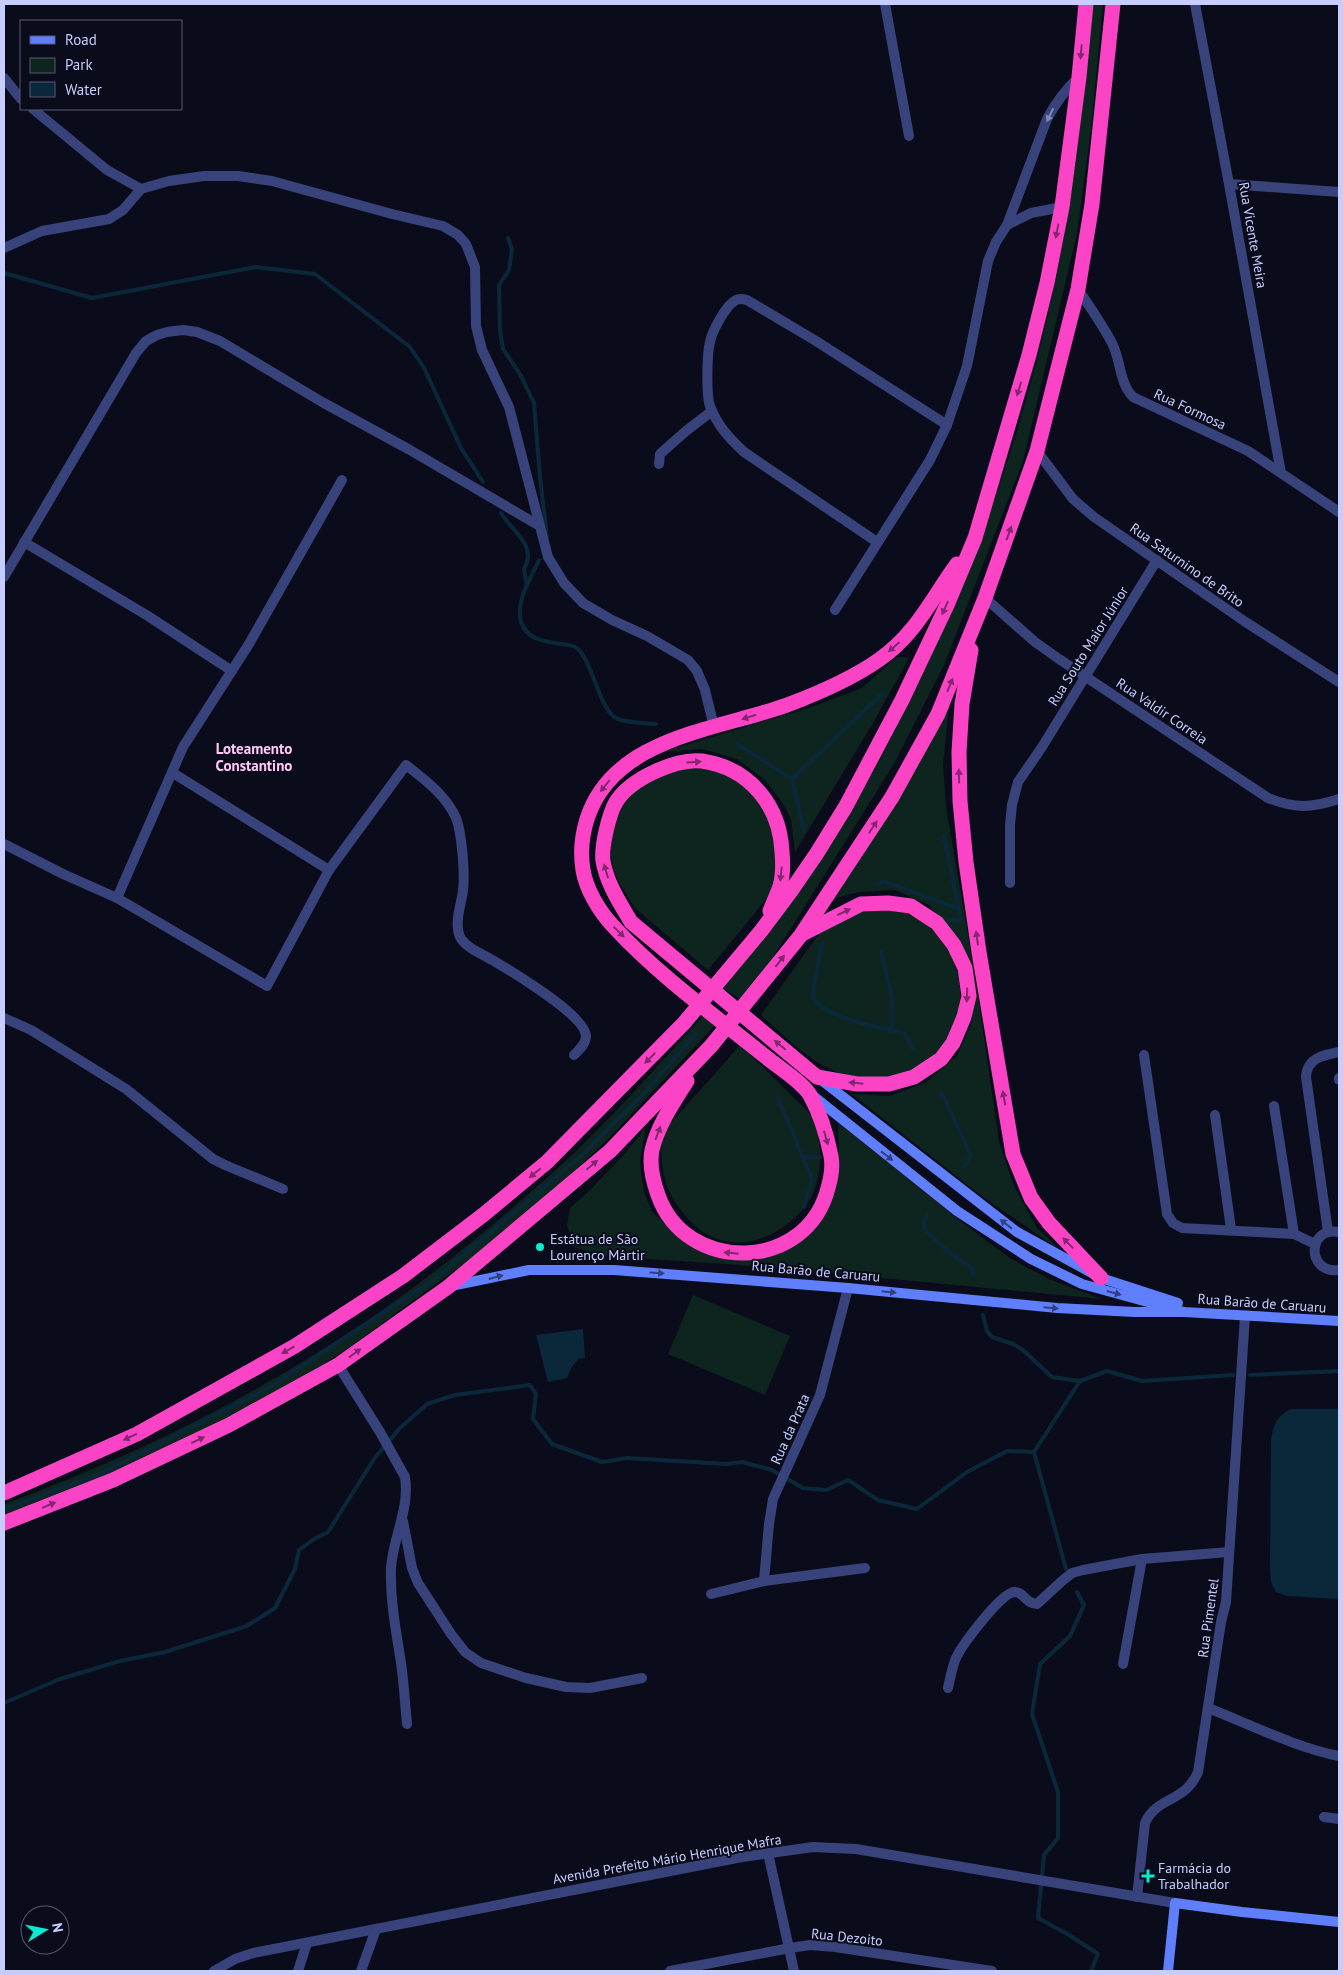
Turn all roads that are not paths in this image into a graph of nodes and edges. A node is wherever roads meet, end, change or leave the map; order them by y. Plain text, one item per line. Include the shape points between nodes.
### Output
1 (884, 4) edge
2 (1086, 4) edge
3 (1113, 4) edge
4 (1195, 4) edge
5 (4, 78) edge
6 (1079, 78) junction
7 (20, 98) edge
8 (34, 110) edge
9 (909, 136) dead end
10 (1229, 184) junction
11 (141, 189) junction
12 (1339, 192) edge
13 (1062, 207) junction
14 (1007, 225) junction
15 (4, 248) edge
16 (1078, 289) junction
17 (712, 412) junction
18 (947, 425) junction
19 (1037, 451) junction
20 (659, 464) dead end
21 (1281, 472) junction
22 (342, 480) dead end
23 (1339, 512) edge
24 (538, 525) junction
25 (975, 538) junction
26 (24, 542) junction
27 (877, 542) junction
28 (1157, 560) junction
29 (4, 577) edge
30 (985, 598) junction
31 (835, 610) dead end
32 (976, 622) junction
33 (232, 671) junction
34 (1085, 676) junction
35 (1339, 682) edge
36 (714, 727) junction
37 (173, 773) junction
38 (1339, 799) edge
39 (4, 844) edge
40 (329, 870) junction
41 (1010, 883) dead end
42 (117, 898) junction
43 (761, 930) junction
44 (801, 935) junction
45 (4, 1018) edge
46 (709, 1049) junction
47 (1339, 1052) edge
48 (574, 1055) dead end
49 (1144, 1055) dead end
50 (817, 1077) junction
51 (808, 1092) junction
52 (1274, 1106) dead end
53 (1214, 1115) dead end
54 (283, 1189) dead end
55 (1231, 1230) junction
56 (1328, 1232) junction
57 (1339, 1232) edge
58 (1294, 1234) junction
59 (1315, 1244) junction
60 (1339, 1270) edge
61 (1102, 1278) junction
62 (448, 1287) junction
63 (848, 1288) junction
64 (1184, 1312) junction
65 (1210, 1314) junction
66 (1245, 1316) junction
67 (1339, 1321) edge
68 (338, 1366) junction
69 (4, 1493) edge
70 (402, 1518) junction
71 (4, 1523) edge
72 (1229, 1552) junction
73 (1142, 1559) junction
74 (865, 1568) dead end
75 (764, 1581) junction
76 (711, 1594) dead end
77 (1123, 1664) dead end
78 (642, 1678) dead end
79 (948, 1688) dead end
80 (1208, 1708) junction
81 (407, 1724) dead end
82 (1339, 1756) edge
83 (1324, 1817) dead end
84 (1339, 1819) edge
85 (768, 1852) junction
86 (1137, 1897) junction
87 (1175, 1903) junction
88 (1339, 1922) edge
89 (376, 1929) junction
90 (307, 1943) junction
91 (790, 1948) junction
92 (214, 1971) edge
93 (298, 1971) edge
94 (361, 1971) edge
95 (670, 1971) edge
96 (794, 1971) edge
97 (990, 1971) edge
98 (1168, 1971) edge

1 - 9 street
2 -> 6 highway
3 - 16 highway via 1092,204
4 - 10 street, Rua Vicente Meira
5 - 7 street
6 - 13 highway
6 -> 14 street via 1055,103 1047,119
8 - 11 street via 107,170
10 - 12 street
10 - 21 street, Rua Vicente Meira
11 - 15 street via 123,210 109,219 42,231
11 - 24 street via 204,176 272,181 443,226 458,236 466,244 475,267 476,326 482,350 509,407
13 - 14 street via 1031,213
13 -> 25 highway via 1029,356
14 - 18 street via 988,261 967,366
16 - 19 highway
16 - 21 street, Rua Formosa via 1112,343 1124,385 1133,398 1239,447
17 - 18 street via 706,392 710,341 729,306 741,298 786,322
17 - 20 street via 660,454
17 - 27 street via 726,434 744,452
18 - 27 street via 930,460
19 - 28 street, Rua Saturnino de Brito via 1073,499
30 -> 19 highway
21 - 23 street, Rua Formosa
22 - 33 street
24 - 26 street via 220,341 183,330 157,335 146,341 136,353
24 - 36 street via 548,557 564,583 582,603 688,660 705,690
25 -> 36 highway via 927,612 882,658 843,681 787,705
25 -> 43 highway via 902,700 846,806 818,853
26 - 29 street
26 - 33 street
27 - 31 street
28 - 34 street, Rua Souto Maior Júnior
28 - 35 street, Rua Saturnino de Brito
30 - 32 highway
30 - 34 street, Rua Valdir Correia via 1035,642
44 -> 32 highway via 897,789 938,714
61 -> 32 highway via 1049,1223 1030,1198 1014,1154 979,952 960,801 962,704
33 - 37 street via 184,747
34 - 38 street, Rua Valdir Correia via 1268,798 1302,808
34 - 41 street, Rua Souto Maior Júnior via 1018,782 1010,825
36 -> 51 highway via 648,750 624,766 606,784 592,803 583,833 581,861 584,879 611,924 678,986
37 - 40 street
37 - 42 street
39 - 42 street
40 - 42 street via 267,986
40 - 48 street via 406,765 446,801 460,830 463,878 460,937 474,950 530,983 583,1028 585,1042
50 -> 43 highway via 632,922 612,890 603,859 607,825 616,801 632,785 655,771 680,763 701,761 729,769 756,787 772,809 781,834 783,862 780,885
43 -> 69 highway via 684,1024 547,1162 402,1276 295,1346 137,1434
46 -> 44 highway
44 -> 50 highway via 862,904 888,902 911,906 937,923 954,945 965,968 969,996 953,1043 941,1059 914,1077 888,1084 857,1084
45 - 54 street via 31,1030 126,1088 213,1159
51 -> 46 highway via 821,1121 832,1160 826,1200 816,1216 802,1232 769,1250 726,1253 705,1246 686,1236 661,1206 654,1185 651,1154 664,1118
62 -> 46 highway via 610,1151
47 - 56 street via 1320,1056 1306,1070
49 - 55 street via 1167,1214 1182,1228
61 -> 50 street via 1018,1232
51 -> 64 street, Rua Barão de Caruaru via 957,1211 1032,1259 1082,1284
52 - 58 street
53 - 55 street
55 - 58 street
56 - 57 street
56 - 59 street
58 - 59 street
59 - 60 street via 1318,1262 1328,1270
61 - 65 street
62 -> 63 street, Rua Barão de Caruaru via 529,1270 614,1270
68 -> 62 highway
63 -> 64 street, Rua Barão de Caruaru via 1057,1308
63 - 75 street, Rua da Prata via 820,1395 774,1499
64 - 65 street, Rua Barão de Caruaru
65 - 66 street, Rua Barão de Caruaru
66 - 67 street, Rua Barão de Caruaru
66 - 72 street, Rua Pimentel
68 - 70 street via 405,1477
71 -> 68 highway via 112,1480 229,1425
70 - 78 street via 418,1583 465,1652 481,1663 566,1687 590,1688
70 - 81 street via 391,1565 391,1588
72 - 73 street
72 - 80 street, Rua Pimentel via 1226,1602
73 - 77 street
73 - 79 street via 1101,1565 1072,1574 1036,1604 1015,1592 1007,1595 980,1622 956,1658
74 - 75 street
75 - 76 street
80 - 82 street via 1286,1740
80 - 86 street, Rua Pimentel via 1198,1772 1193,1782 1186,1790 1156,1807 1145,1823
83 - 84 street
85 - 86 street, Avenida Prefeito Mário Henrique Mafra via 813,1847 856,1849
85 - 89 street, Avenida Prefeito Mário Henrique Mafra
85 - 91 street
86 - 87 street, Avenida Prefeito Mário Henrique Mafra
87 - 88 street, Avenida Prefeito Mário Henrique Mafra
87 - 98 street
89 - 90 street, Avenida Prefeito Mário Henrique Mafra
89 - 94 street
90 - 92 street, Avenida Prefeito Mário Henrique Mafra via 253,1953
90 - 93 street
91 - 95 street, Rua Dezoito
91 - 96 street
91 - 97 street, Rua Dezoito via 810,1945 835,1947

